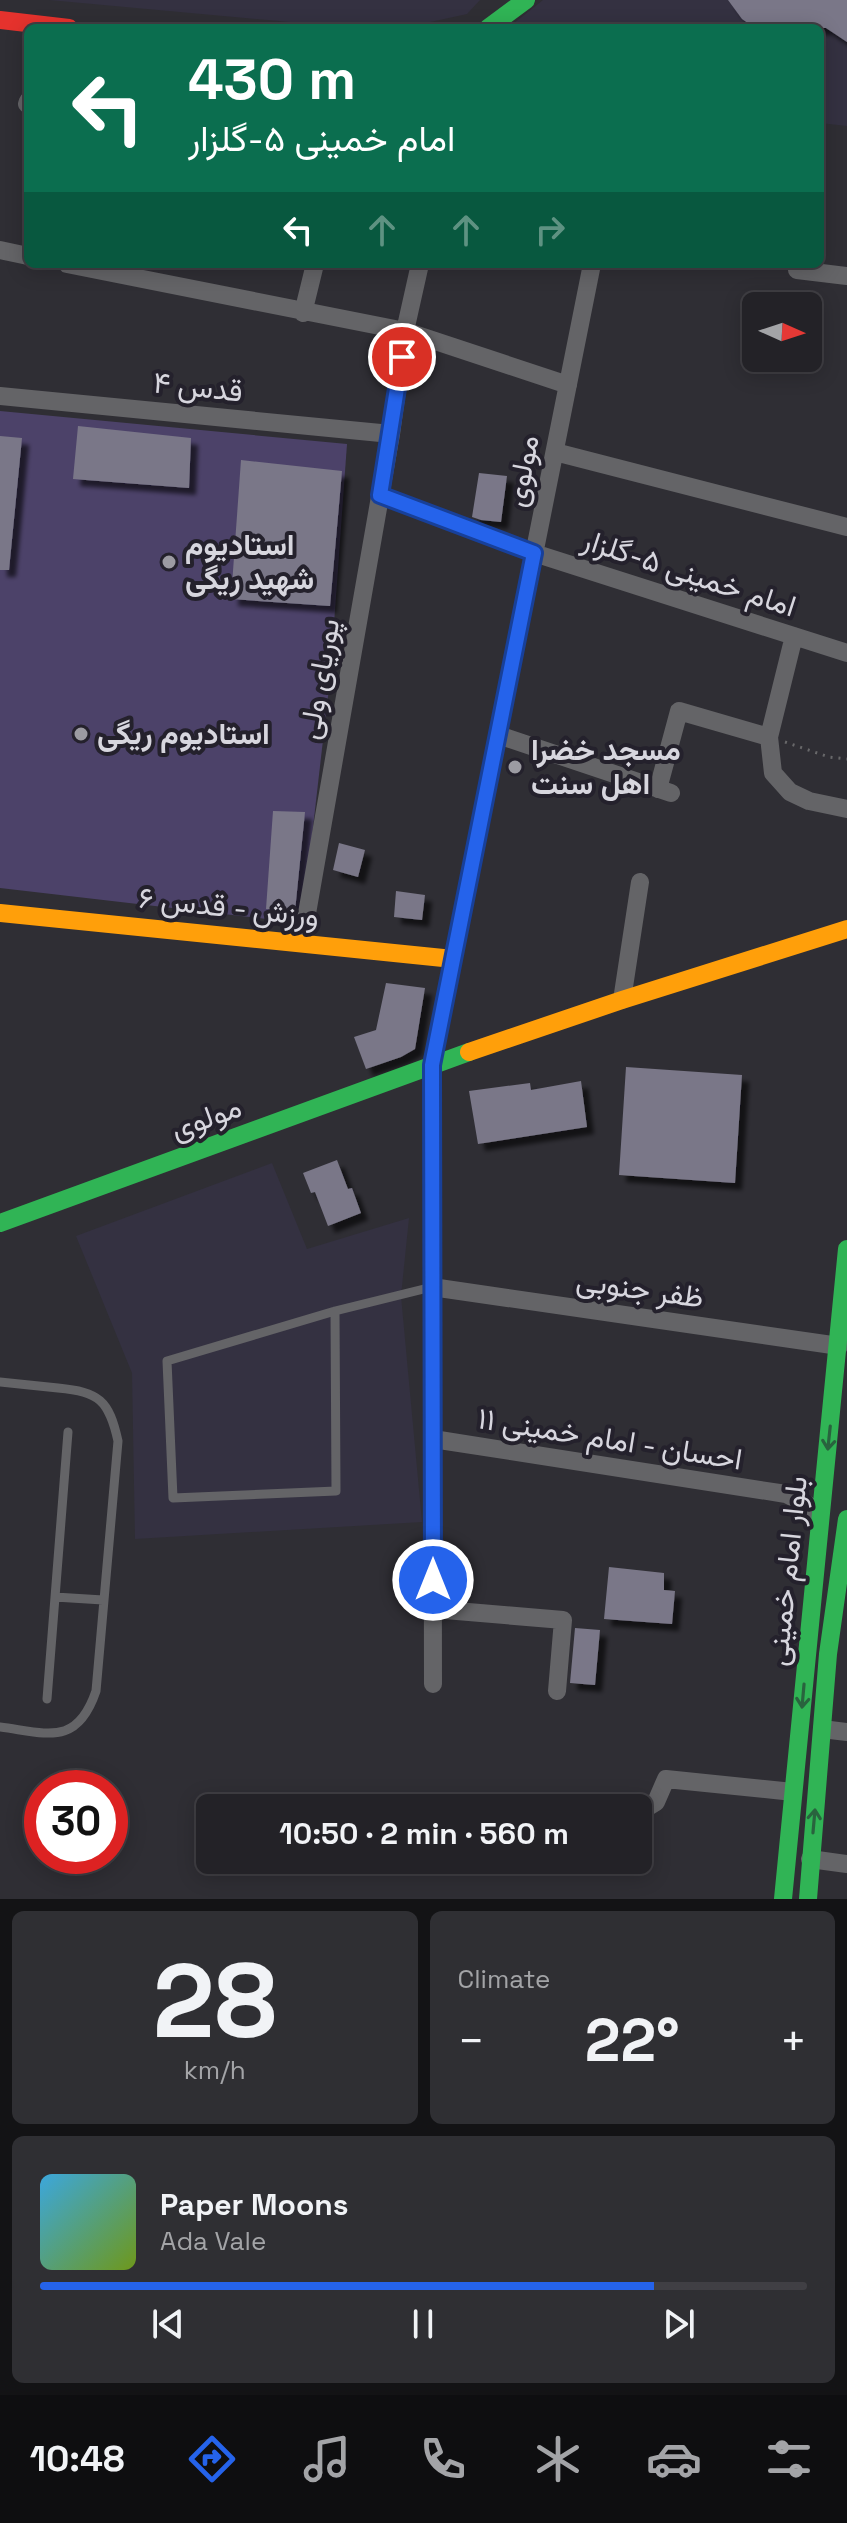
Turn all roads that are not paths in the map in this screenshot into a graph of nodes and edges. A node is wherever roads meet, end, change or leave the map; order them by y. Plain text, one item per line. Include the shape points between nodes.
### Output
1 (526, 0) edge
2 (0, 20) edge
3 (26, 24) edge
4 (493, 24) edge
5 (0, 250) edge
6 (24, 255) edge
7 (104, 268) edge
8 (314, 268) edge
9 (419, 268) edge
10 (591, 268) edge
11 (797, 270) dead end
12 (141, 272) edge
13 (847, 276) edge
14 (303, 313) junction
15 (405, 331) junction
16 (568, 385) junction
17 (0, 396) edge
18 (391, 434) junction
19 (555, 452) junction
20 (380, 495) junction
21 (847, 527) edge
22 (534, 553) junction
23 (794, 636) junction
24 (847, 653) edge
25 (498, 735) junction
26 (769, 737) junction
27 (847, 809) edge
28 (640, 882) dead end
29 (0, 913) edge
30 (847, 929) edge
31 (302, 942) junction
32 (453, 959) junction
33 (622, 1000) junction
34 (432, 1065) junction
35 (0, 1223) edge
36 (847, 1249) edge
37 (432, 1287) junction
38 (335, 1311) junction
39 (843, 1346) edge
40 (0, 1382) edge
41 (68, 1432) dead end
42 (433, 1439) junction
43 (820, 1516) junction
44 (847, 1519) edge
45 (846, 1527) edge
46 (55, 1597) junction
47 (103, 1600) junction
48 (433, 1609) junction
49 (847, 1609) edge
50 (828, 1654) junction
51 (433, 1684) dead end
52 (557, 1691) dead end
53 (47, 1699) dead end
54 (0, 1727) edge
55 (822, 1729) junction
56 (847, 1732) edge
57 (793, 1792) junction
58 (652, 1804) edge
59 (810, 1859) junction
60 (847, 1864) edge
61 (783, 1899) edge
62 (808, 1899) edge

1 - 4 street
2 - 3 street
5 - 6 street
7 - 12 street
8 - 14 street
9 - 15 street, پوریای ولی
10 - 16 street, مولوی
11 - 13 street
12 - 14 street
14 - 15 street
15 - 16 street
15 - 18 street, پوریای ولی
16 - 19 street, مولوی
17 - 18 street, قدس ۴
18 - 20 street, پوریای ولی
19 - 21 street
19 - 22 street, مولوی
20 - 22 street, امام خمینی ۵-گلزار
20 - 31 street, پوریای ولی
22 - 23 street, امام خمینی ۵-گلزار
22 - 25 street, مولوی
23 - 24 street, امام خمینی ۵-گلزار
23 - 26 street
25 - 26 street via 665,791 679,711
25 - 32 street, مولوی
26 - 27 street via 773,773 790,792
28 - 33 street
29 - 31 street, ورزش - قدس ۶
30 - 33 street, مولوی
31 - 32 street, ورزش - قدس ۶
32 - 34 street, مولوی
33 - 34 street, مولوی
34 - 35 street, مولوی
34 - 37 street, مولوی
36 - 39 street, بلوار امام خمینی
37 - 38 lane
37 - 39 street, ظفر جنوبی
37 - 42 street, مولوی
38 - 38 lane via 167,1361 173,1498 336,1491
39 -> 43 street, بلوار امام خمینی
40 - 47 lane via 83,1390 105,1406 113,1421 118,1441
41 - 46 lane
42 - 43 street, احسان - امام خمینی ۱۱ via 786,1494
42 - 48 street, مولوی
43 - 45 street
43 -> 57 street, بلوار امام خمینی
44 - 45 street, بلوار امام خمینی
45 - 50 street, بلوار امام خمینی
46 - 47 lane
46 - 53 lane
47 - 54 lane via 96,1691 80,1721 55,1734
48 - 51 street, مولوی
48 - 52 street via 563,1620
49 - 50 street
50 - 55 street, بلوار امام خمینی
55 - 56 street
59 -> 55 street, بلوار امام خمینی
57 - 58 street via 666,1779
57 - 61 street, بلوار امام خمینی
59 - 60 street
59 - 62 street, بلوار امام خمینی

